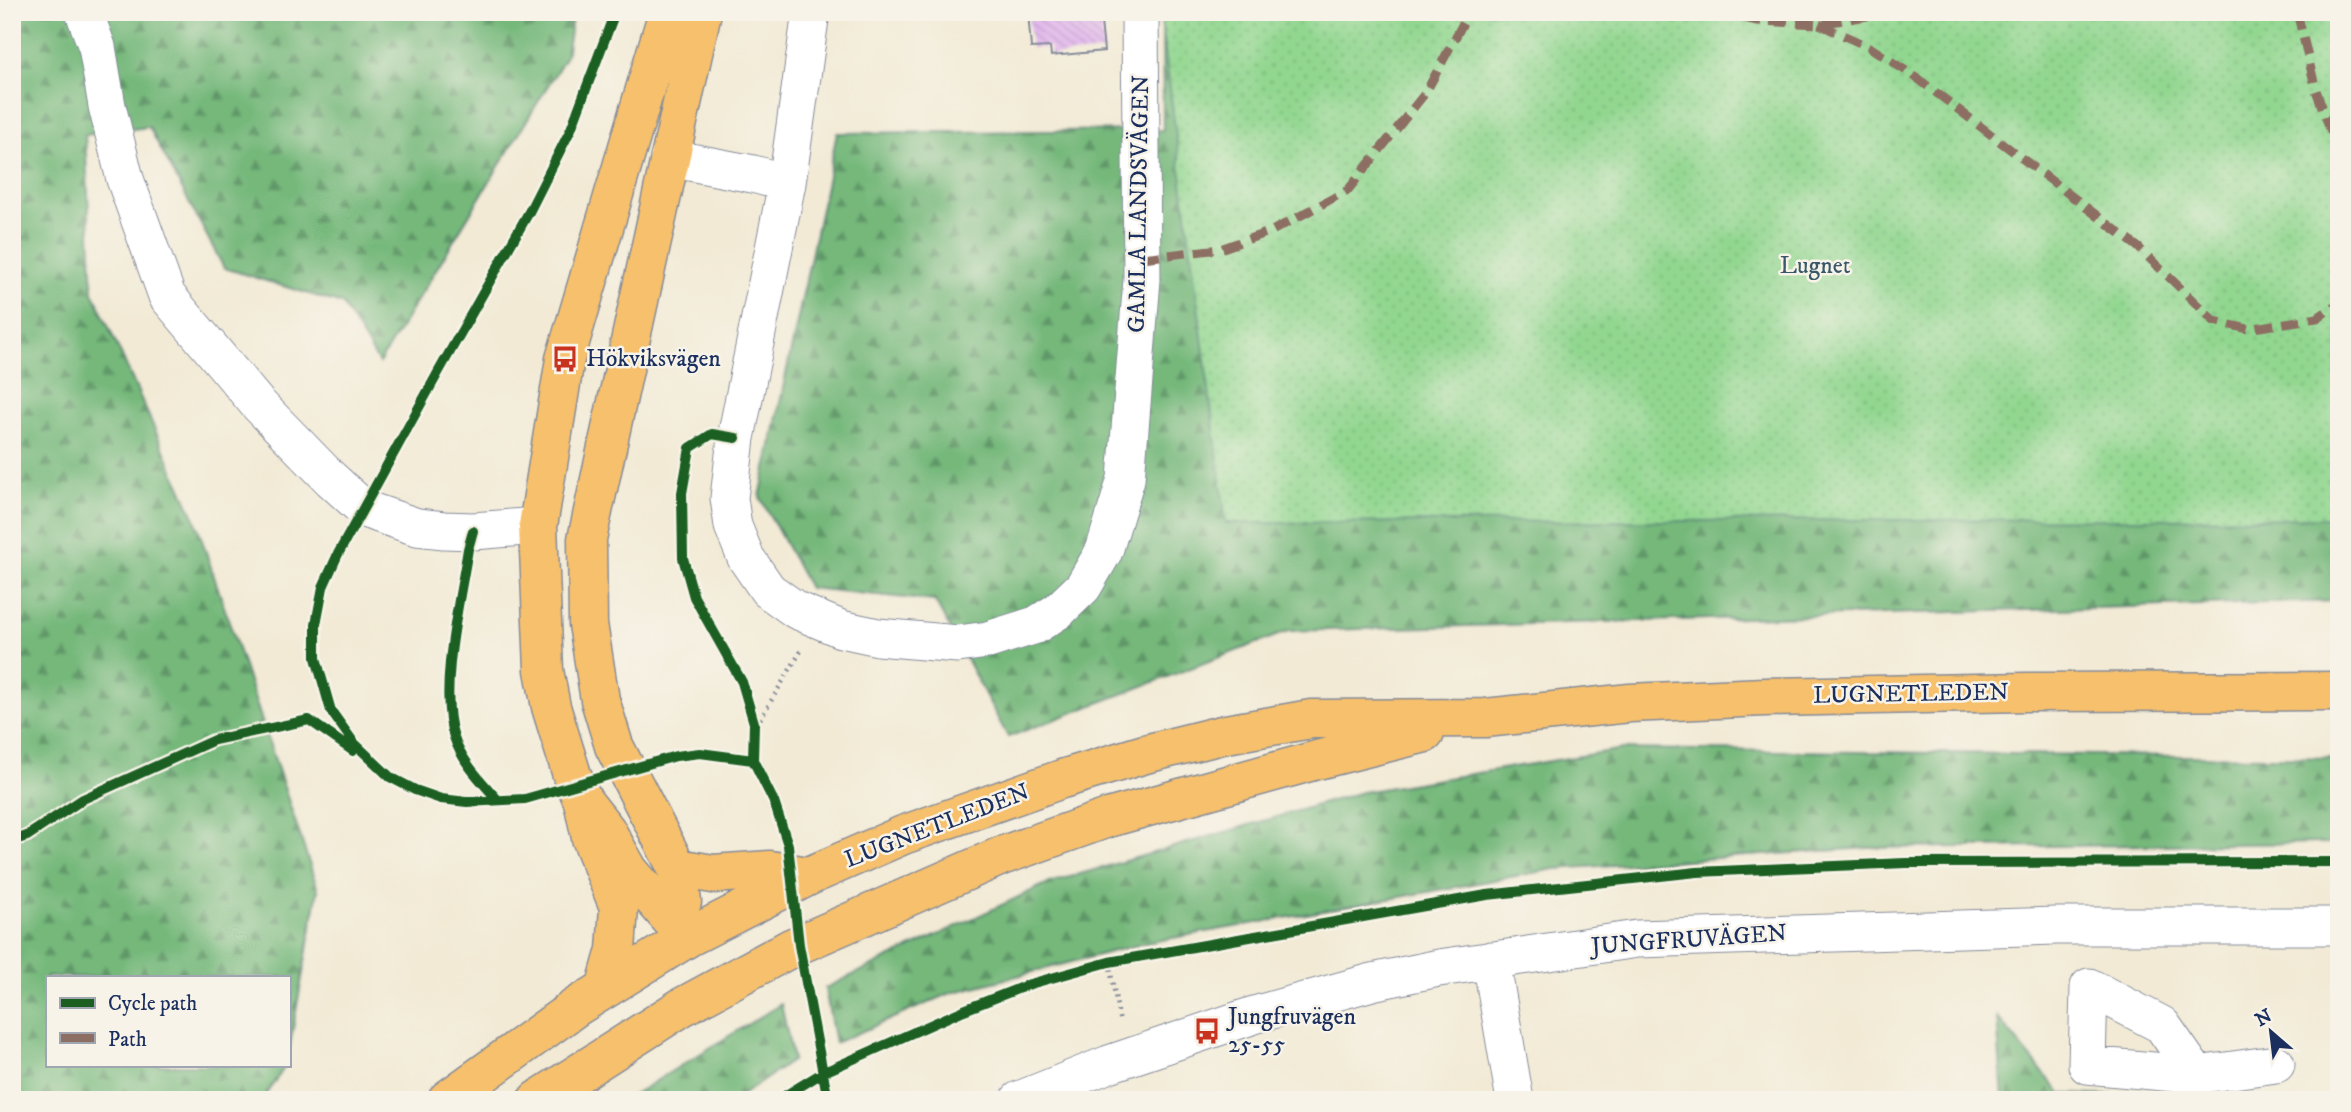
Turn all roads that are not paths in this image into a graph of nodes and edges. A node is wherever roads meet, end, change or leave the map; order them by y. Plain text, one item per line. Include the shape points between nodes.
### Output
1 (83, 12) edge
2 (668, 12) edge
3 (702, 12) edge
4 (811, 12) edge
5 (1140, 12) edge
6 (628, 147) junction
7 (669, 158) junction
8 (787, 183) junction
9 (538, 526) junction
10 (590, 526) junction
11 (2339, 691) edge
12 (1485, 718) junction
13 (583, 801) junction
14 (677, 868) junction
15 (809, 876) junction
16 (2339, 926) edge
17 (688, 938) junction
18 (1491, 960) junction
19 (716, 988) junction
20 (606, 989) junction
21 (2277, 1064) dead end
22 (2197, 1075) dead end
23 (447, 1100) edge
24 (537, 1100) edge
25 (1019, 1100) edge
26 (1515, 1100) edge

1 - 9 street via 97,47 125,179 167,296 257,403 365,509 417,527 444,530
2 - 6 main road
3 - 7 main road
4 - 8 street, GAMLA LANDSVÄGEN
5 - 8 street, GAMLA LANDSVÄGEN via 1142,279 1126,479 1104,551 1083,587 1036,625 958,644 841,629 796,610 768,590 746,558 733,526 729,498 736,438
6 - 7 main road
6 - 9 main road via 565,359
7 - 8 street
7 - 10 main road
9 - 10 main road
9 - 13 main road via 544,670 551,707
10 - 14 main road via 588,624 600,700 619,758
11 - 12 main road, LUGNETLEDEN via 1764,697 1630,703
12 - 15 main road, LUGNETLEDEN via 1311,719 1226,734 1062,779 903,835
12 - 19 main road, LUGNETLEDEN via 1108,818 1001,856 871,911
13 - 17 main road via 629,871
13 - 20 main road via 591,838 619,907 617,950
14 - 15 main road via 713,874 769,870
14 - 17 main road
15 - 17 main road, LUGNETLEDEN
16 - 18 street, JUNGFRUVÄGEN via 2043,926 1637,939
17 - 19 main road
17 - 20 main road, LUGNETLEDEN
18 - 25 street, JUNGFRUVÄGEN via 1372,982 1254,1015
18 - 26 street
19 - 24 main road, LUGNETLEDEN
20 - 23 main road, LUGNETLEDEN
21 - 22 street

